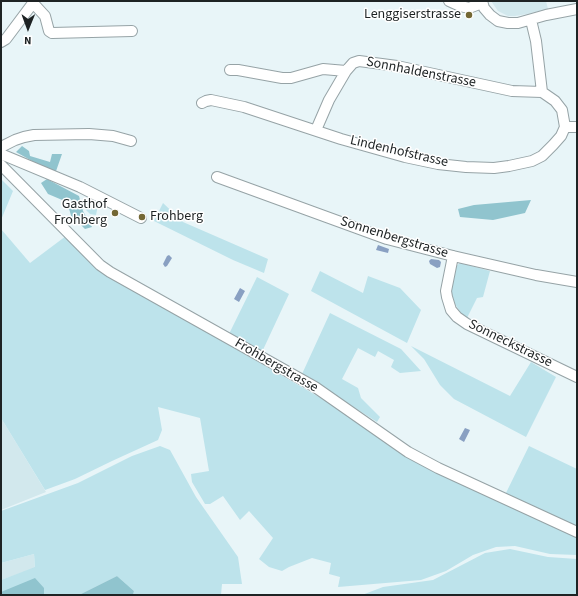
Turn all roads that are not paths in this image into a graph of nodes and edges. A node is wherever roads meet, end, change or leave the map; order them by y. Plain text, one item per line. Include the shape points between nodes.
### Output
1 (449, 1) edge
2 (33, 2) edge
3 (482, 2) edge
4 (577, 9) edge
5 (531, 20) junction
6 (132, 31) dead end
7 (1, 42) edge
8 (230, 70) dead end
9 (346, 71) junction
10 (542, 92) junction
11 (202, 103) dead end
12 (565, 127) junction
13 (577, 127) edge
14 (316, 130) junction
15 (131, 141) dead end
16 (1, 147) edge
17 (1, 154) edge
18 (1, 165) edge
19 (217, 177) dead end
20 (141, 218) dead end
21 (453, 256) junction
22 (577, 282) edge
23 (577, 377) edge
24 (577, 532) edge

1 - 3 street via 465,8
2 - 6 street via 45,16 49,31 52,33
2 - 7 street via 6,39
3 - 5 street via 490,15 498,21 508,24
4 - 5 street
5 - 10 street
8 - 9 street via 282,78 323,69
9 - 10 street, Sonnhaldenstrasse via 355,62 372,62 512,91
9 - 14 street, Sonnhaldenstrasse via 329,100
10 - 12 street via 555,101 562,110
11 - 14 street, Lindenhofstrasse via 211,100 244,107
12 - 13 street
12 - 14 street, Lindenhofstrasse via 561,136 538,158 494,168 438,164 405,157
15 - 16 street via 89,134 34,135
17 - 20 street via 80,187
18 - 24 street, Frohbergstrasse via 100,265 110,272 315,388 408,452
19 - 21 street, Sonnenbergstrasse via 387,239
21 - 22 street, Sonnenbergstrasse
21 - 23 street, Sonneckstrasse via 446,297 457,317

